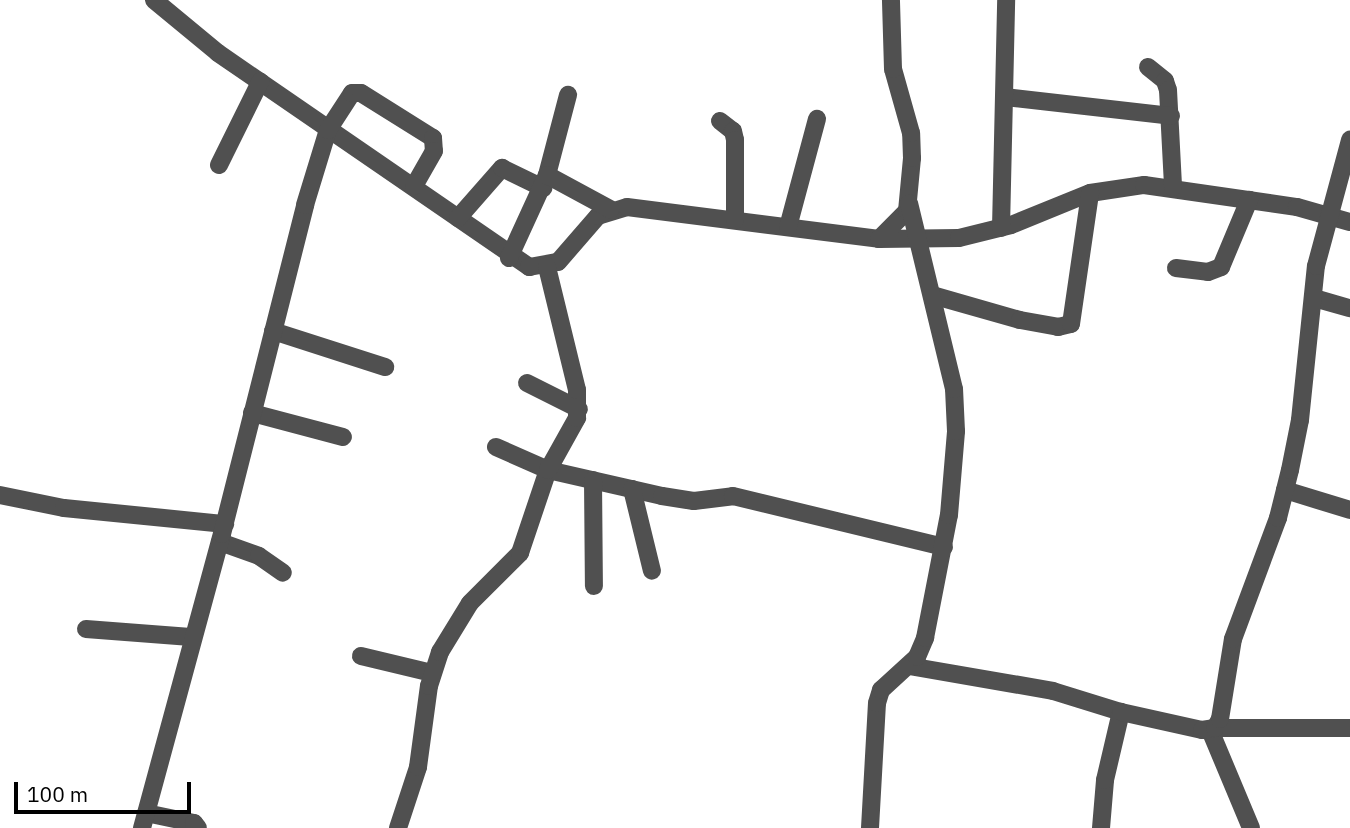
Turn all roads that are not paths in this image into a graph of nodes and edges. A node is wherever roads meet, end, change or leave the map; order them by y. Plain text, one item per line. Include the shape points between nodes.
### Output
1 (153, 0) edge
2 (891, 0) edge
3 (1006, 0) edge
4 (1148, 67) dead end
5 (260, 82) junction
6 (568, 95) dead end
7 (1005, 97) junction
8 (1171, 116) junction
9 (817, 118) dead end
10 (720, 121) dead end
11 (328, 130) junction
12 (1350, 140) edge
13 (219, 165) dead end
14 (545, 181) junction
15 (414, 186) junction
16 (1173, 187) junction
17 (1090, 193) junction
18 (1249, 201) junction
19 (909, 203) junction
20 (610, 209) junction
21 (1329, 216) junction
22 (458, 218) junction
23 (735, 220) junction
24 (1350, 222) edge
25 (788, 227) junction
26 (1001, 228) junction
27 (879, 239) junction
28 (916, 239) junction
29 (509, 258) junction
30 (547, 267) junction
31 (1175, 268) dead end
32 (932, 295) junction
33 (1314, 298) junction
34 (1350, 308) edge
35 (273, 331) junction
36 (385, 367) dead end
37 (527, 383) dead end
38 (579, 409) junction
39 (252, 413) junction
40 (343, 437) dead end
41 (495, 447) dead end
42 (548, 470) junction
43 (593, 480) junction
44 (632, 489) junction
45 (1285, 490) junction
46 (0, 495) edge
47 (1350, 510) edge
48 (223, 533) junction
49 (944, 547) junction
50 (652, 571) dead end
51 (283, 573) dead end
52 (594, 586) dead end
53 (86, 629) dead end
54 (191, 637) junction
55 (361, 656) dead end
56 (909, 666) junction
57 (432, 673) junction
58 (1121, 712) junction
59 (1350, 728) edge
60 (1212, 729) junction
61 (144, 820) edge
62 (198, 828) edge
63 (398, 828) edge
64 (870, 828) edge
65 (1101, 828) edge
66 (1251, 828) edge

1 - 5 street
2 - 19 street via 893,69 911,133
3 - 7 street
4 - 8 street via 1165,81
5 - 11 street
5 - 13 street
6 - 14 street
7 - 8 street
7 - 26 street
8 - 16 street
9 - 25 street
10 - 23 street via 733,131 735,140
11 - 15 street
11 - 15 street via 356,92 427,132 436,144
11 - 35 street
12 - 21 street
14 - 20 street
14 - 22 street via 502,168
14 - 29 street
15 - 22 street
16 - 17 street via 1124,185
16 - 18 street
17 - 26 street
17 - 32 street via 1071,324 1058,327 1020,320
18 - 21 street
18 - 31 street via 1221,267 1208,272
19 - 27 street via 903,219
19 - 28 street
20 - 23 street via 639,207
20 - 30 street via 598,216 558,262
21 - 24 street
21 - 33 street
22 - 29 street
23 - 25 street
25 - 27 street
26 - 28 street via 959,238
27 - 28 street
28 - 32 street
29 - 30 street via 529,267
30 - 38 street
32 - 49 street via 956,408
33 - 34 street
33 - 45 street via 1300,420
35 - 36 street
35 - 39 street
37 - 38 street
38 - 42 street via 570,436
39 - 40 street
39 - 48 street
41 - 42 street
42 - 43 street
42 - 57 street via 528,539 465,611
43 - 44 street
43 - 52 street
44 - 49 street via 694,500 733,496
44 - 50 street
45 - 47 street
45 - 60 street via 1233,639 1222,711
46 - 48 street
48 - 51 street
48 - 54 street
49 - 56 street via 925,638
53 - 54 street
54 - 61 street
55 - 57 street
56 - 58 street via 1053,691
56 - 64 street via 878,697
57 - 63 street via 418,767
58 - 60 street
58 - 65 street via 1105,780
59 - 60 street
60 - 66 street
61 - 62 street

